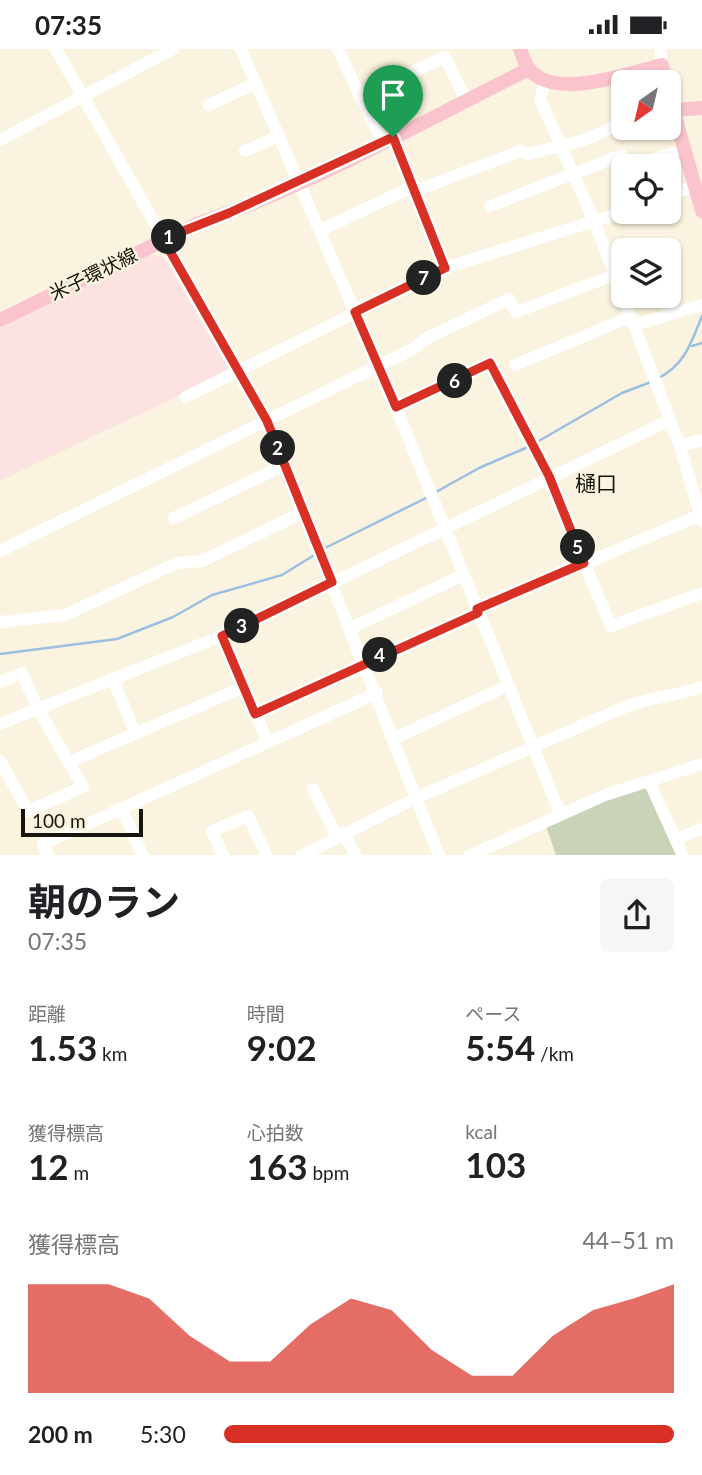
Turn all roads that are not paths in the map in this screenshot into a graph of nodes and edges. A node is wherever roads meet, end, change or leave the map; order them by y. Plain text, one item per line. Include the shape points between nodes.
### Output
1 (56, 49) edge
2 (173, 49) edge
3 (241, 49) edge
4 (338, 49) edge
5 (520, 49) edge
6 (660, 49) edge
7 (662, 65) junction
8 (529, 69) junction
9 (663, 70) edge
10 (546, 81) junction
11 (256, 83) junction
12 (360, 96) junction
13 (83, 97) junction
14 (466, 100) junction
15 (209, 104) dead end
16 (702, 108) edge
17 (681, 110) edge
18 (611, 128) edge
19 (279, 136) junction
20 (681, 139) edge
21 (0, 140) edge
22 (388, 140) junction
23 (561, 145) junction
24 (685, 150) junction
25 (245, 151) dead end
26 (671, 154) edge
27 (611, 159) edge
28 (573, 174) junction
29 (299, 182) junction
30 (695, 186) junction
31 (413, 189) junction
32 (681, 191) edge
33 (490, 206) dead end
34 (702, 211) edge
35 (611, 217) edge
36 (594, 223) junction
37 (321, 230) junction
38 (163, 239) junction
39 (611, 267) edge
40 (445, 268) junction
41 (611, 276) edge
42 (702, 305) edge
43 (627, 308) edge
44 (355, 312) junction
45 (0, 320) edge
46 (632, 321) junction
47 (378, 365) junction
48 (515, 365) dead end
49 (239, 370) junction
50 (186, 397) dead end
51 (396, 407) junction
52 (670, 420) junction
53 (267, 421) junction
54 (702, 440) edge
55 (680, 446) junction
56 (285, 465) junction
57 (548, 476) junction
58 (304, 512) junction
59 (174, 518) dead end
60 (701, 518) edge
61 (444, 526) junction
62 (0, 551) edge
63 (584, 563) junction
64 (463, 575) junction
65 (332, 582) junction
66 (702, 593) edge
67 (478, 611) junction
68 (0, 622) edge
69 (351, 628) junction
70 (222, 636) junction
71 (364, 663) junction
72 (113, 679) junction
73 (0, 682) edge
74 (507, 686) junction
75 (244, 687) junction
76 (702, 687) edge
77 (377, 693) junction
78 (38, 709) junction
79 (255, 714) junction
80 (0, 724) edge
81 (135, 733) junction
82 (395, 738) junction
83 (268, 742) junction
84 (532, 746) junction
85 (0, 761) edge
86 (69, 762) junction
87 (702, 764) edge
88 (649, 781) junction
89 (313, 789) dead end
90 (416, 798) junction
91 (121, 809) junction
92 (560, 813) junction
93 (702, 829) edge
94 (341, 835) junction
95 (676, 839) junction
96 (47, 855) edge
97 (142, 855) edge
98 (223, 855) edge
99 (267, 855) edge
100 (303, 855) edge
101 (355, 855) edge
102 (439, 855) edge
103 (471, 855) edge
104 (682, 855) edge

1 - 13 street
2 - 13 street
3 - 11 street
4 - 12 street
5 - 8 main road
6 - 7 street
7 - 9 main road
7 - 10 main road via 572,85
8 - 10 main road
8 - 14 main road, 米子環状線
10 - 23 street via 540,99
11 - 15 street
11 - 19 street
12 - 14 street via 445,57
12 - 22 street
13 - 21 street
13 - 38 street
14 - 22 main road, 米子環状線
16 - 17 main road
18 - 23 street
19 - 25 street
19 - 29 street
20 - 24 main road
22 - 29 main road, 米子環状線
22 - 31 street
23 - 28 street
23 - 31 street via 528,154 520,151
24 - 26 street
24 - 30 main road
27 - 28 street
28 - 33 street
28 - 36 street
29 - 37 street
29 - 38 main road, 米子環状線
30 - 32 street
30 - 34 main road
31 - 37 street
31 - 40 street
35 - 36 street
36 - 39 street
36 - 40 street
37 - 44 street
38 - 45 main road, 米子環状線
38 - 49 street
40 - 44 street
41 - 47 street via 516,312 509,299
42 - 46 street
43 - 46 street
44 - 47 street
44 - 49 street
46 - 48 street
46 - 52 street
47 - 51 street
47 - 53 street
49 - 50 street
49 - 53 street
51 - 57 street via 490,363
51 - 61 street
52 - 55 street
52 - 57 street
53 - 56 street
53 - 62 street
54 - 55 street
55 - 60 street
56 - 58 street
56 - 59 street
57 - 61 street
57 - 63 street
58 - 65 street
58 - 68 street via 202,561 177,563 65,615
60 - 63 street
61 - 64 street
61 - 65 street
63 - 66 street via 611,626
63 - 67 street
64 - 67 street
64 - 69 street
65 - 69 street
65 - 70 street
67 - 71 street
67 - 74 street
69 - 71 street
70 - 72 street
70 - 75 street
71 - 77 street
71 - 79 street
72 - 78 street
72 - 81 street
73 - 78 street via 22,673
74 - 82 street
74 - 84 street
75 - 79 street
75 - 81 street
76 - 84 street via 627,706
77 - 82 street
77 - 83 street
78 - 80 street
78 - 86 street
79 - 83 street
81 - 86 street
82 - 90 street
83 - 91 street
84 - 90 street
84 - 92 street
85 - 86 street via 28,811 82,787
87 - 88 street
88 - 92 street
88 - 95 street
89 - 94 street
90 - 94 street
90 - 102 street
91 - 96 street via 43,844
91 - 97 street
92 - 103 street
93 - 95 street
94 - 100 street
94 - 101 street
95 - 104 street
98 - 99 street via 212,831 248,816

